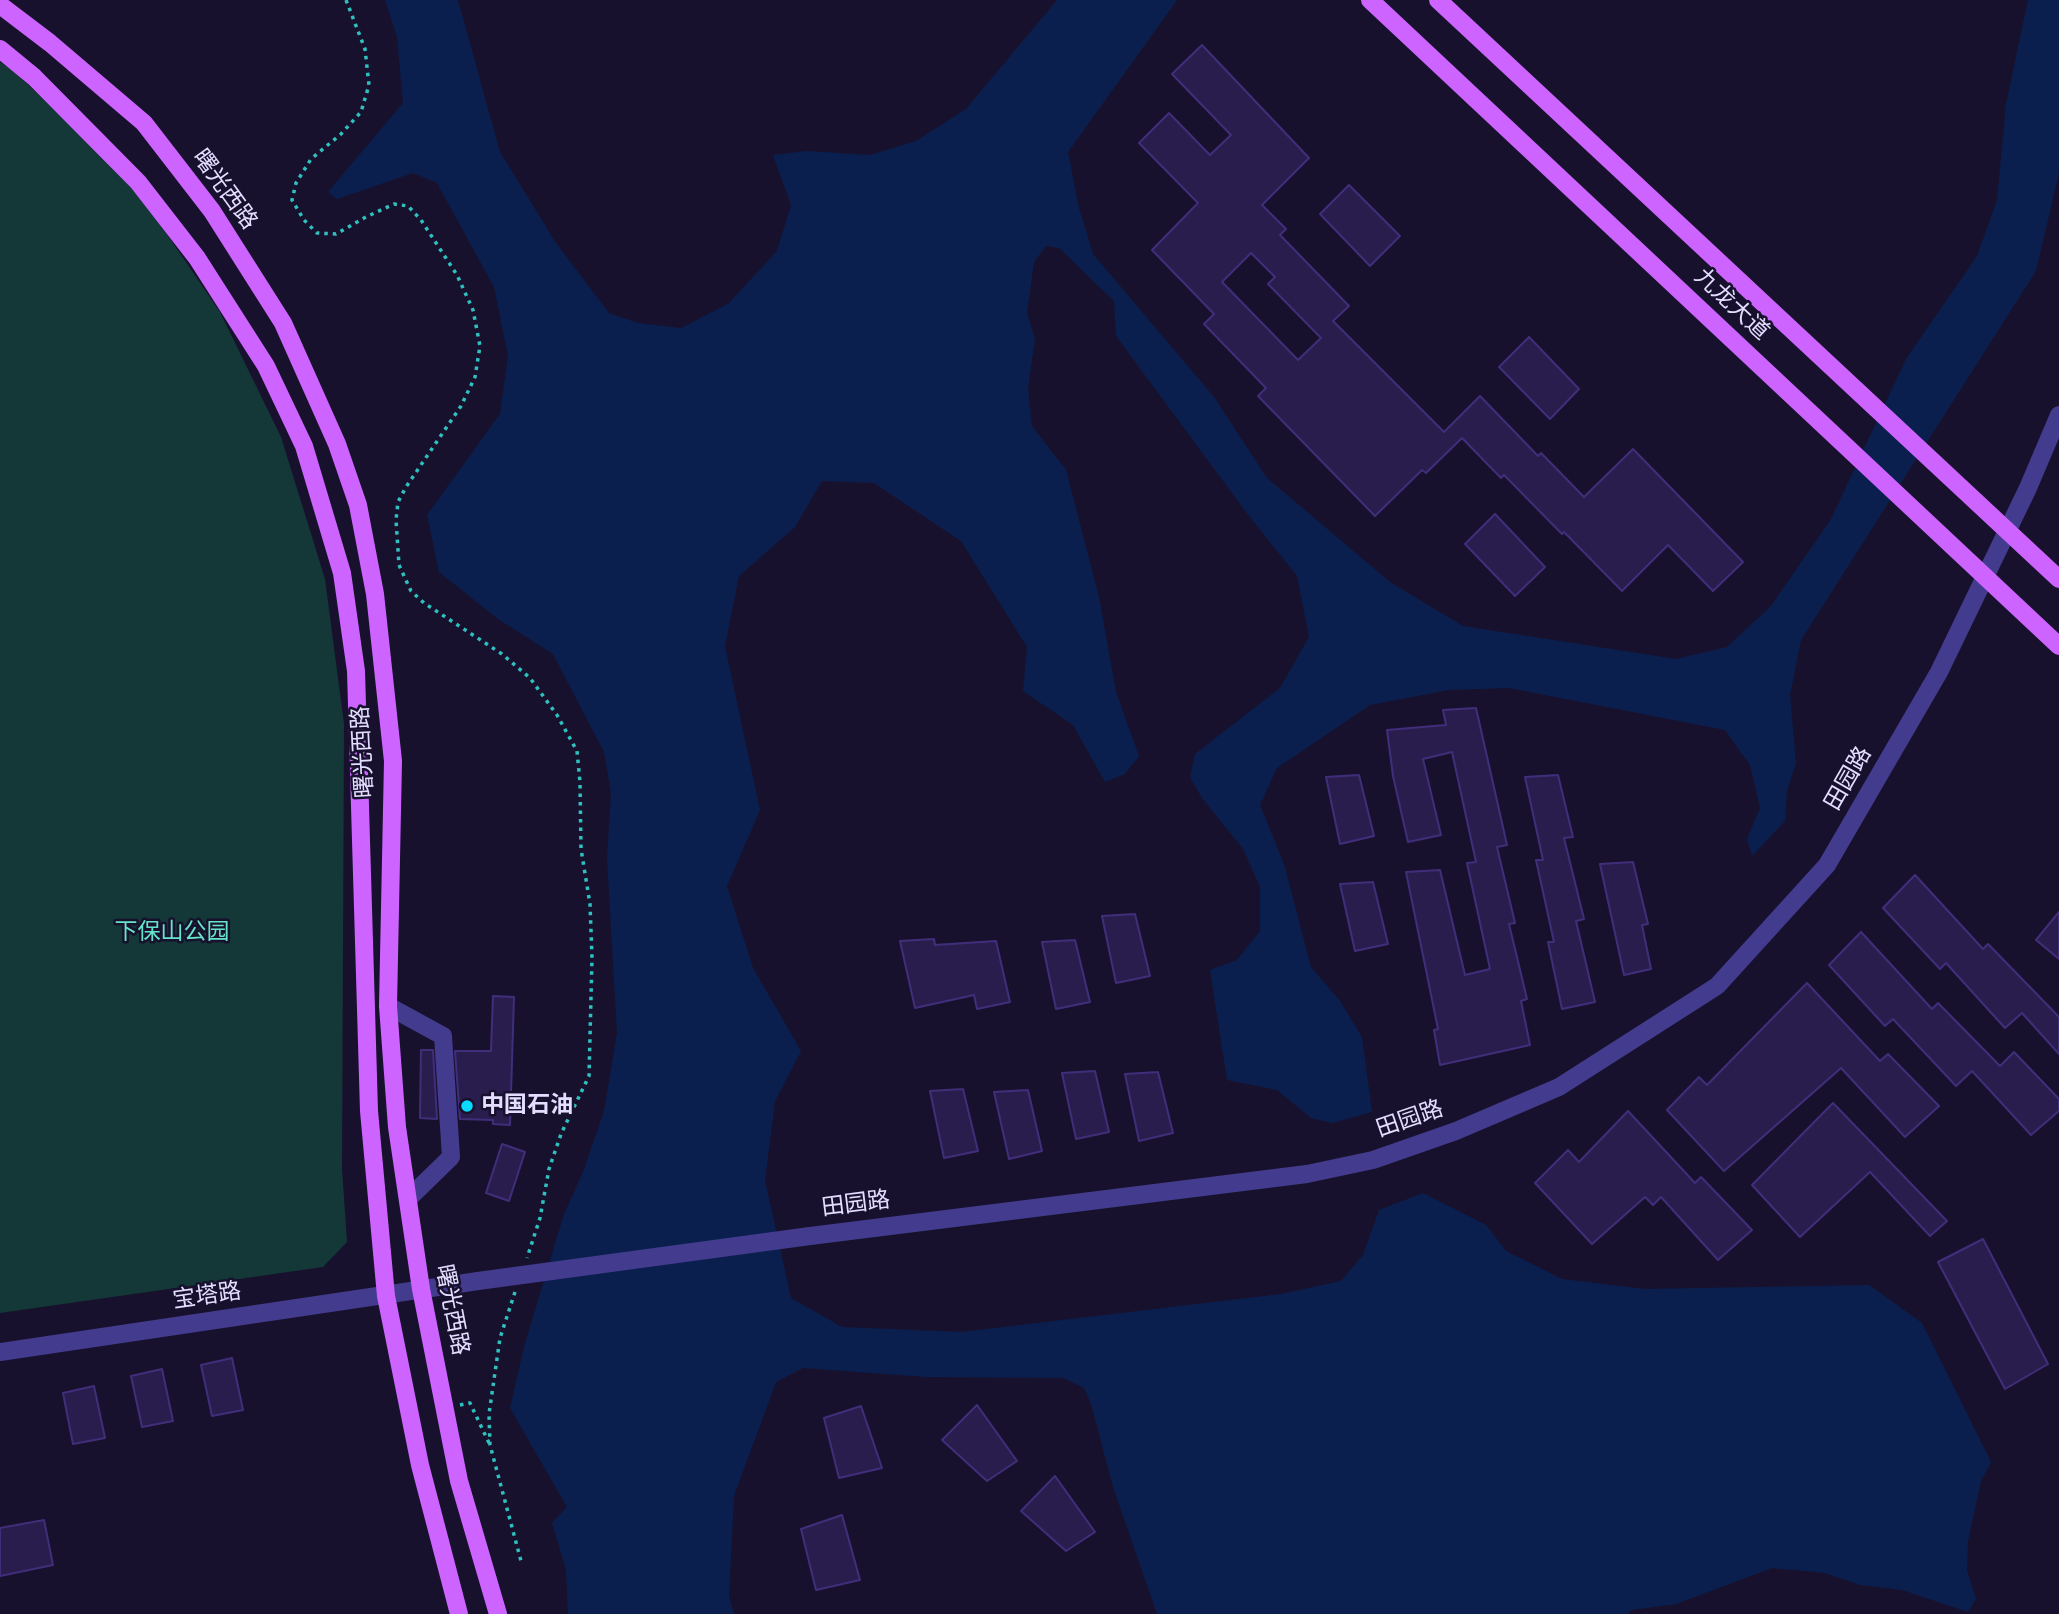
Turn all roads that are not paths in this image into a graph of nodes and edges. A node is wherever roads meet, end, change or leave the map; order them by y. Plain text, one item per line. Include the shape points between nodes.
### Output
1 (1370, 0) edge
2 (1438, 0) edge
3 (0, 5) edge
4 (0, 49) edge
5 (2059, 415) edge
6 (2007, 531) junction
7 (1985, 577) junction
8 (2059, 579) edge
9 (2059, 646) edge
10 (388, 1006) junction
11 (408, 1199) junction
12 (421, 1289) junction
13 (386, 1296) junction
14 (0, 1352) edge
15 (459, 1614) edge
16 (498, 1614) edge

1 - 7 main road, 九龙大道
2 - 6 main road, 九龙大道
3 - 10 main road, 曙光西路 via 144,123 212,211 283,323 337,444 358,505 375,594 393,761
4 - 13 main road, 曙光西路 via 138,182 197,258 266,366 304,446 342,573 356,671 369,1111
5 - 6 street, 田园路
6 - 7 street, 田园路
6 - 8 main road, 九龙大道
7 - 9 main road, 九龙大道
7 - 12 street, 田园路, bridge via 1939,672 1826,865 1717,986 1559,1087 1373,1160 1307,1174
10 - 11 main road, 曙光西路 via 397,1127
10 - 11 street via 443,1036 451,1157
11 - 12 main road, 曙光西路
12 - 13 street, 宝塔路
12 - 16 main road, 曙光西路 via 459,1481
13 - 14 street, 宝塔路
13 - 15 main road, 曙光西路 via 420,1465

